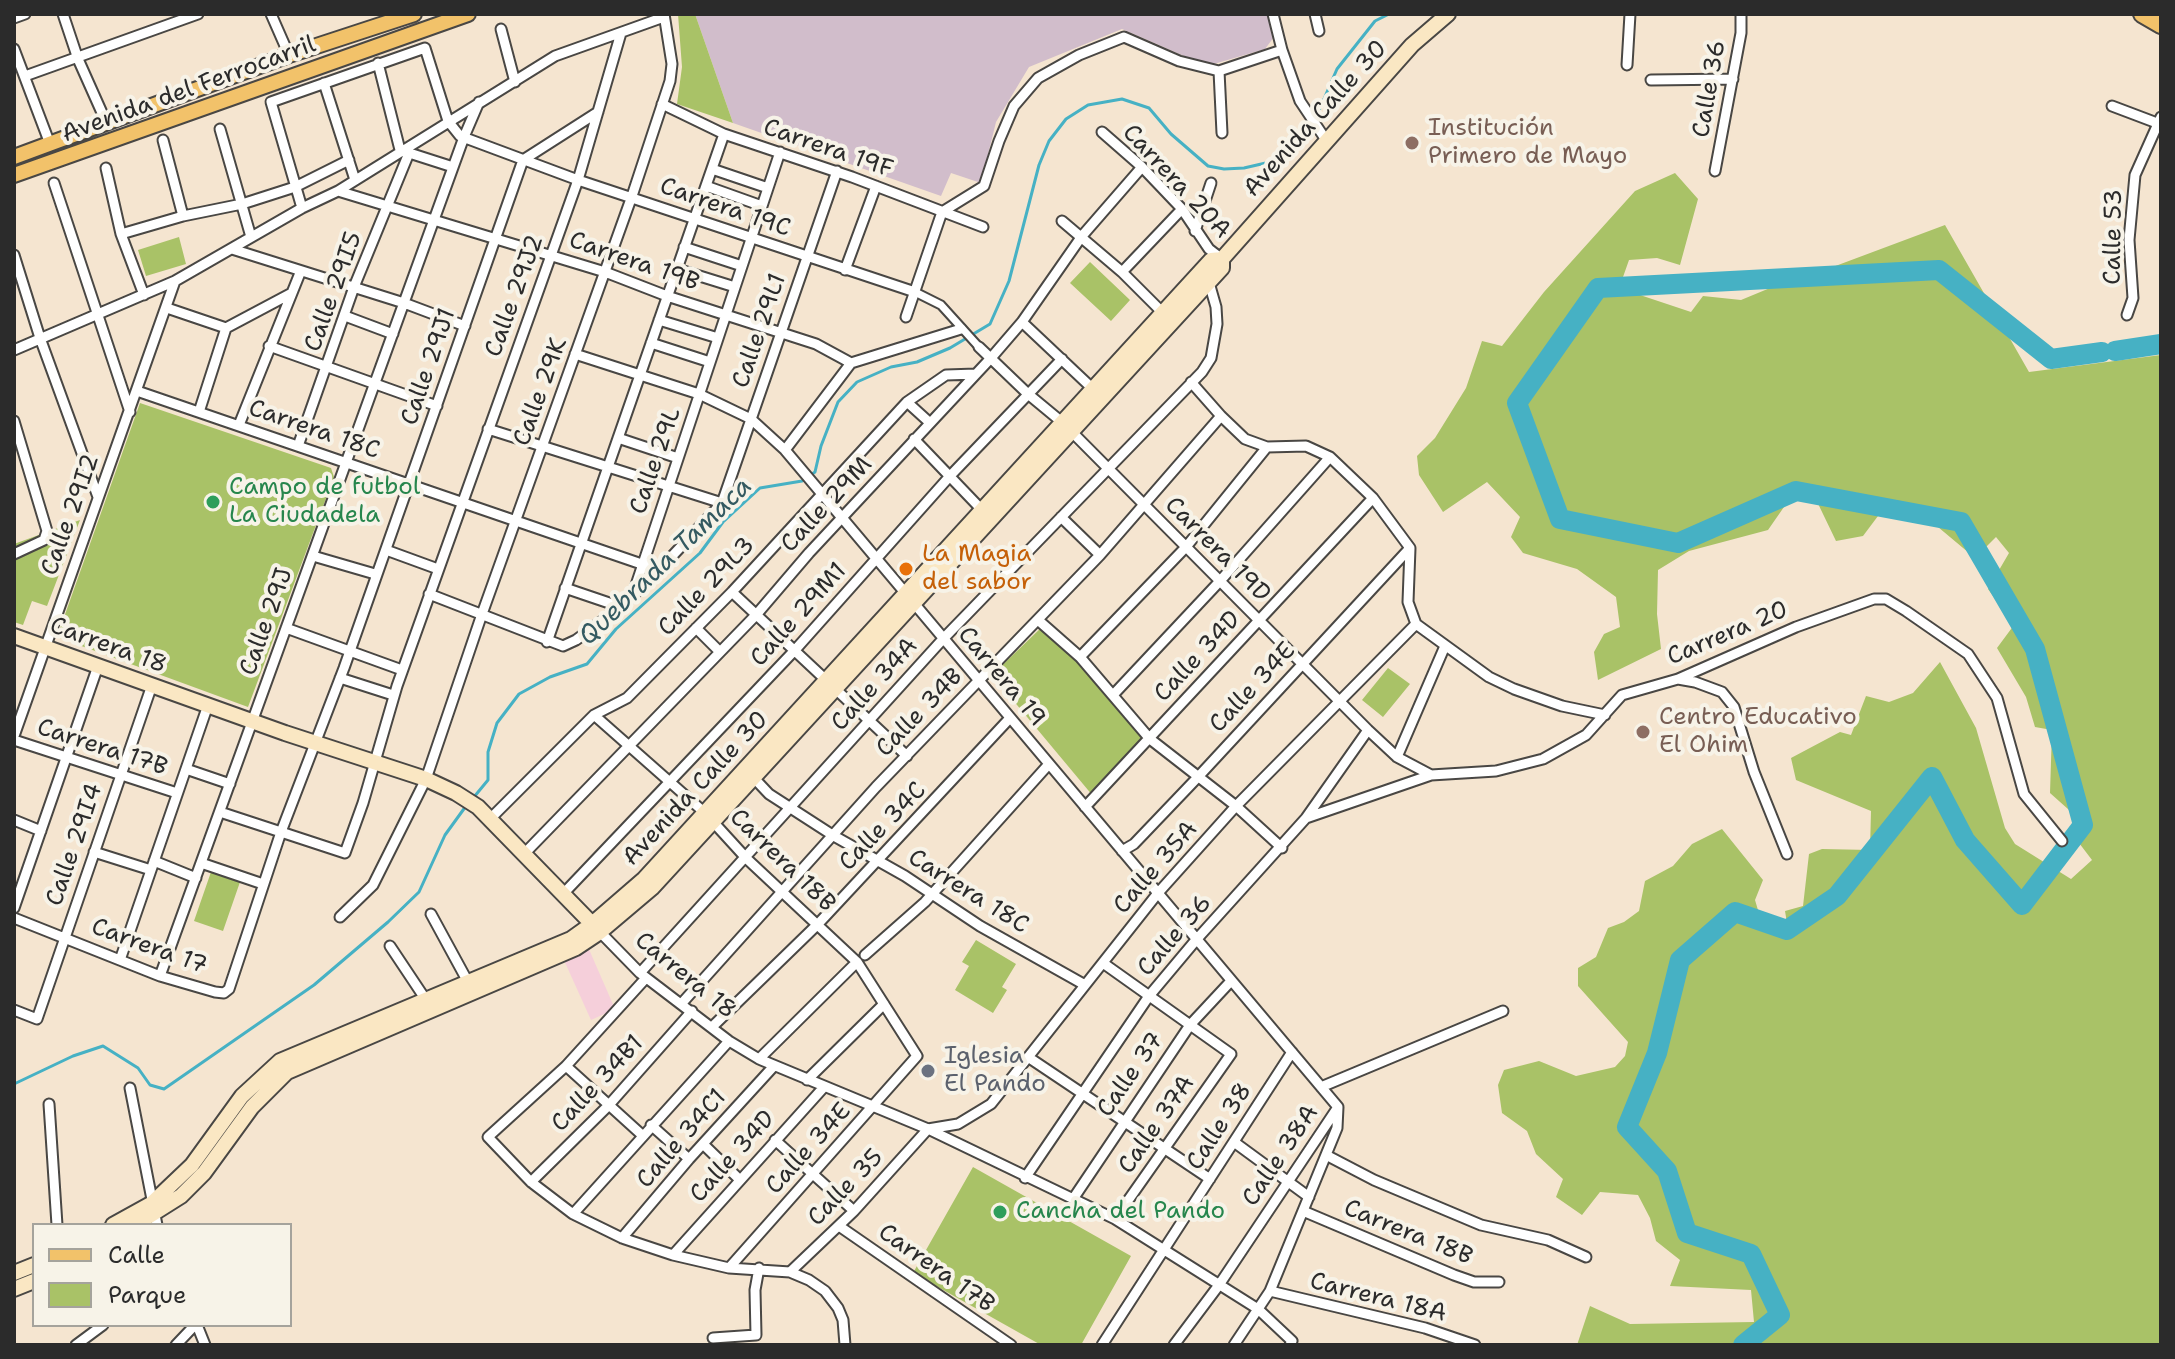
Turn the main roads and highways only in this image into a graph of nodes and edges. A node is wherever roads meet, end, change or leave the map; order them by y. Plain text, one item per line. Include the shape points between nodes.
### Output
1 (414, 14) edge
2 (468, 14) edge
3 (1448, 14) edge
4 (2142, 14) edge
5 (2161, 25) edge
6 (14, 157) edge
7 (14, 175) edge
8 (1205, 276) junction
9 (1067, 427) junction
10 (909, 598) junction
11 (14, 636) edge
12 (831, 684) junction
13 (709, 818) junction
14 (596, 928) junction
15 (154, 1214) edge
16 (120, 1223) edge

1 - 6 main road, Avenida del Ferrocarril
2 - 7 main road, Avenida del Ferrocarril
3 - 8 main road, Avenida Calle 30 via 1322,134 1222,259 1211,260
4 - 5 highway
8 - 9 main road, Avenida Calle 30
8 - 9 main road, Avenida Calle 30 via 1093,389
9 - 10 main road, Avenida Calle 30
9 - 10 main road, Avenida Calle 30 via 982,510
10 - 12 main road, Avenida Calle 30
11 - 14 main road, Carrera 18 via 456,793 478,807
12 - 13 main road, Avenida Calle 30
12 - 13 main road, Avenida Calle 30 via 753,777
13 - 14 main road, Avenida Calle 30 via 652,888
14 - 15 main road, Avenida Calle 30 via 576,948 287,1072 252,1107 204,1173
14 - 15 main road, Avenida Calle 30 via 280,1061 242,1096
15 - 16 main road, Avenida Calle 30

